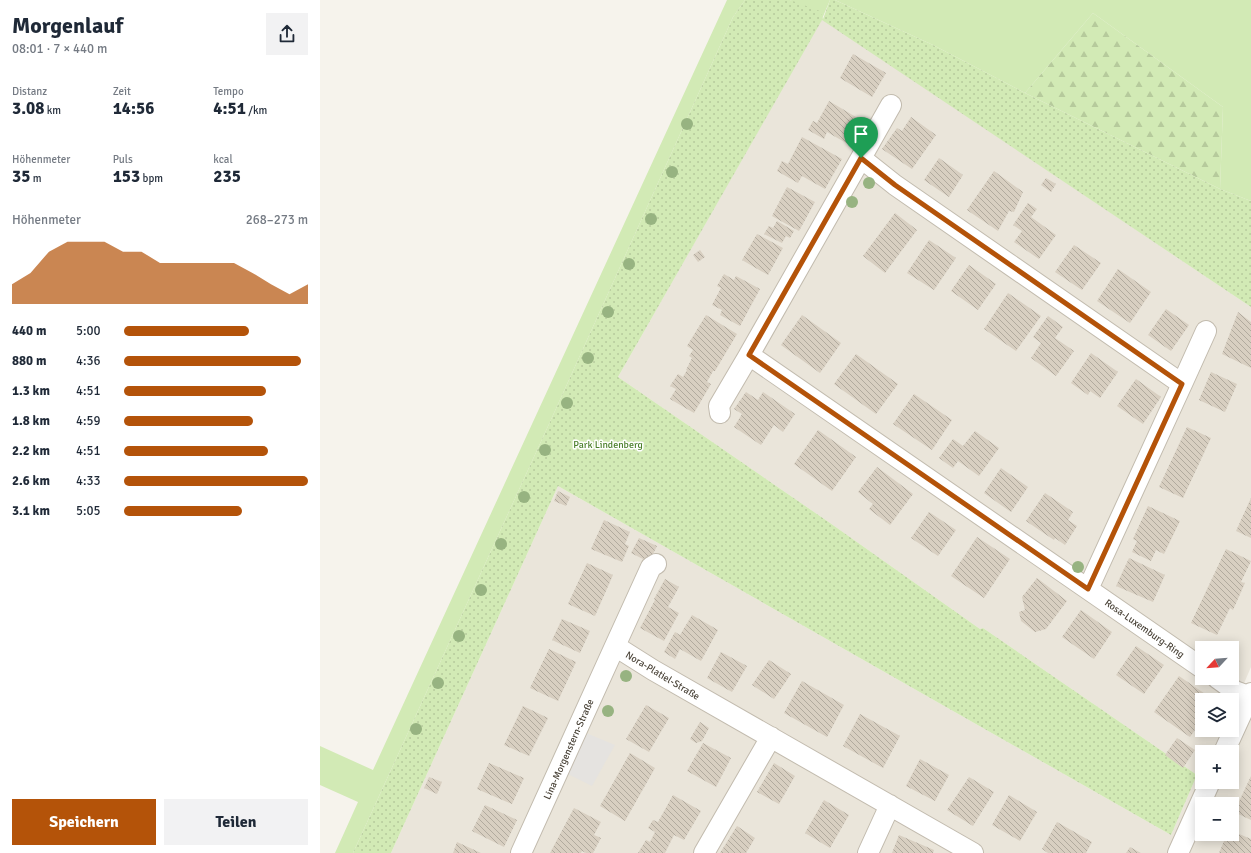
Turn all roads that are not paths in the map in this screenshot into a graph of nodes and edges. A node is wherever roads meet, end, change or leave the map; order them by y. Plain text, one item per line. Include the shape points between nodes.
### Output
1 (891, 105) dead end
2 (861, 158) junction
3 (1206, 331) dead end
4 (749, 355) junction
5 (1182, 384) junction
6 (720, 413) dead end
7 (656, 564) dead end
8 (1088, 589) junction
9 (615, 646) junction
10 (1195, 663) edge
11 (1227, 685) edge
12 (1250, 695) edge
13 (771, 737) junction
14 (1227, 745) edge
15 (1207, 789) edge
16 (890, 805) junction
17 (521, 853) edge
18 (704, 853) edge
19 (868, 853) edge
20 (973, 853) edge
21 (1178, 853) edge

1 - 2 street
2 - 4 street
2 - 5 street via 895,185
3 - 5 street
4 - 6 street via 719,406
4 - 8 street, Rosa-Luxemburg-Ring
5 - 8 street
7 - 9 street, Nora-Platiel-Straße via 651,567
8 - 10 street, Rosa-Luxemburg-Ring
9 - 13 street, Nora-Platiel-Straße
9 - 17 street, Lina-Morgenstern-Straße
11 - 12 street via 1235,691
12 - 14 street
13 - 16 street, Nora-Platiel-Straße
13 - 18 street
15 - 21 street
16 - 19 street
16 - 20 street, Nora-Platiel-Straße

